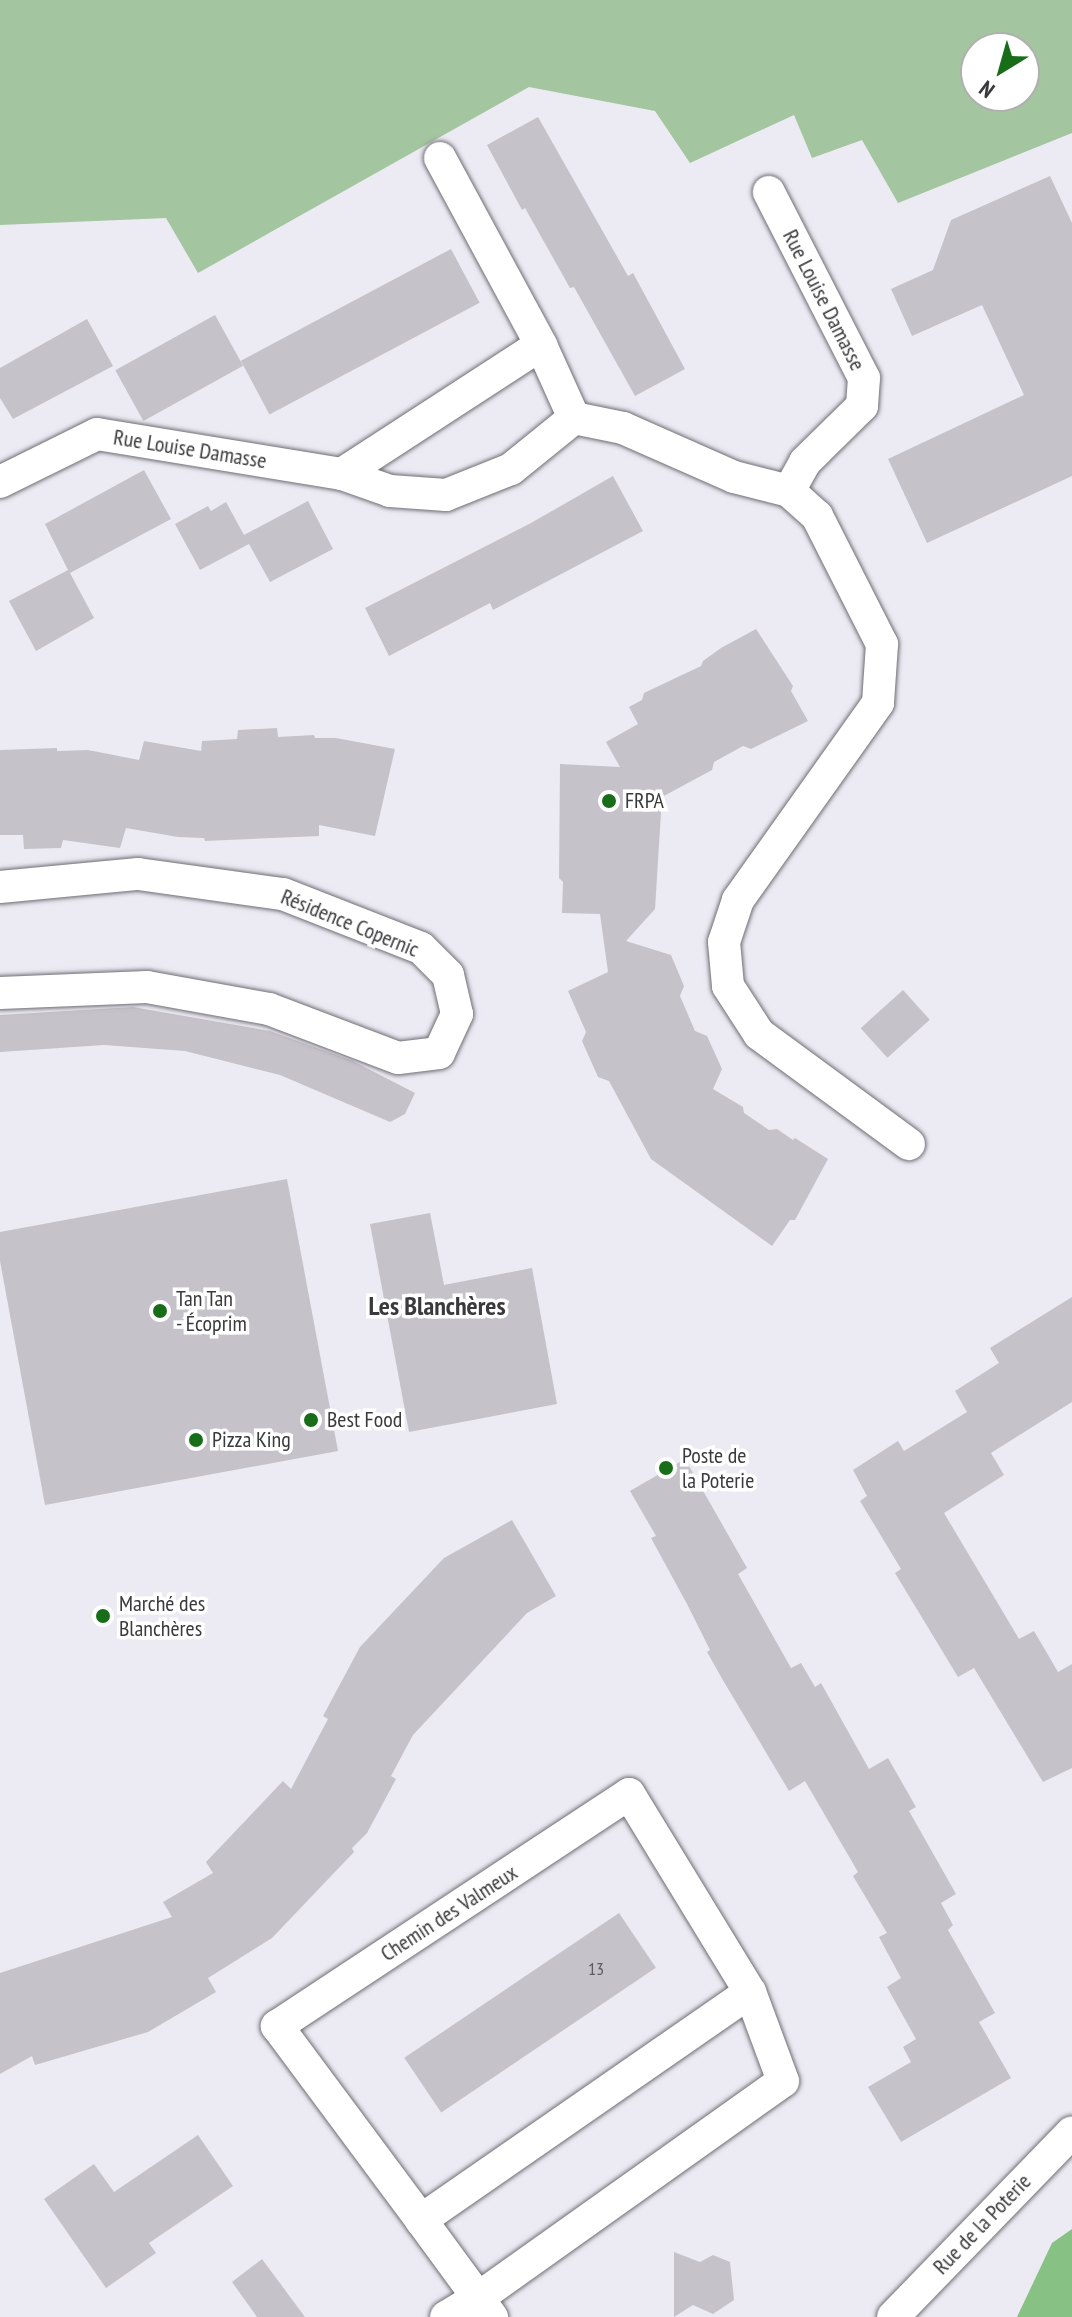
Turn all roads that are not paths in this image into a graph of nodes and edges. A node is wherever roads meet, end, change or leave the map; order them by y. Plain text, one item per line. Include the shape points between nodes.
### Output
1 (440, 158) dead end
2 (769, 192) dead end
3 (541, 345) junction
4 (574, 418) junction
5 (342, 474) junction
6 (0, 482) edge
7 (789, 491) junction
8 (0, 887) edge
9 (0, 993) edge
10 (909, 1144) dead end
11 (750, 1992) junction
12 (1072, 2132) edge
13 (421, 2220) junction
14 (485, 2307) edge
15 (446, 2317) edge
16 (893, 2317) edge

1 - 3 street
2 - 7 street, Rue Louise Damasse via 864,378 862,406 805,462
3 - 4 street
3 - 5 street
4 - 5 street, Rue Louise Damasse via 511,469 446,495 390,491
4 - 7 street via 623,428 734,477
5 - 6 street, Rue Louise Damasse via 97,434
7 - 10 street via 817,516 882,644 878,703 738,900 724,942 728,986 759,1034
8 - 9 street, Résidence Copernic via 138,874 283,894 421,948 448,975 457,1014 439,1053 398,1058 269,1009 147,987
11 - 13 street
11 - 13 street, Chemin des Valmeux via 629,1794 277,2026
11 - 14 street, Chemin des Valmeux via 783,2081
12 - 16 street, Rue de la Poterie
13 - 14 street, Chemin des Valmeux
14 - 15 street, Chemin des Valmeux

